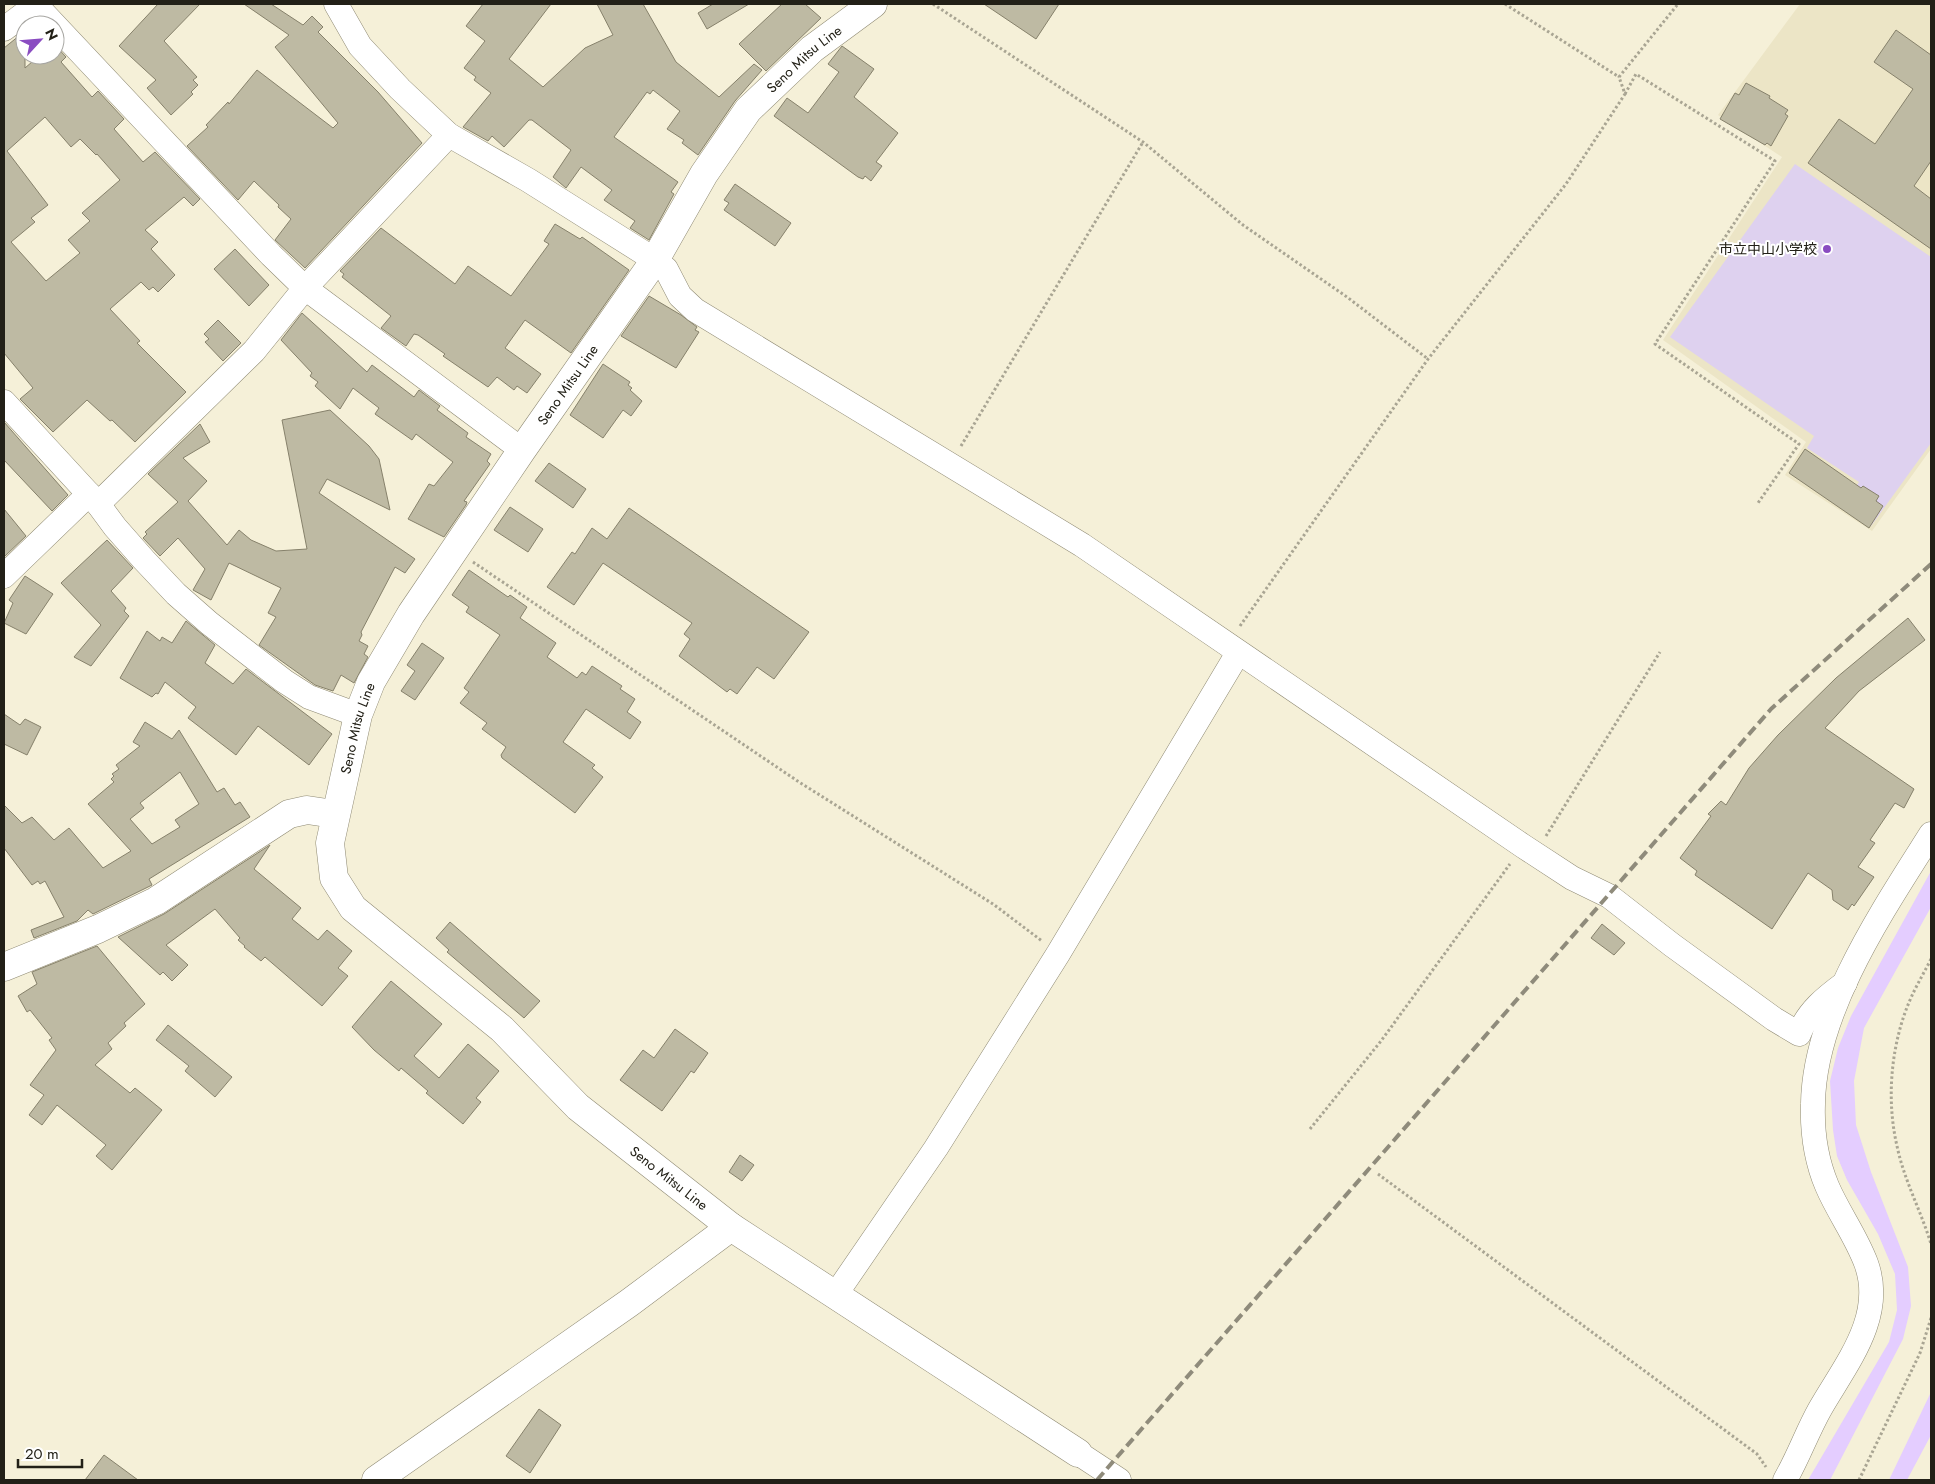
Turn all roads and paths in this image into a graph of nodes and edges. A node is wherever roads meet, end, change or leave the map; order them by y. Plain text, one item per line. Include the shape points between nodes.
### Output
1 (336, 4) edge
2 (873, 4) edge
3 (933, 4) edge
4 (1505, 4) edge
5 (1678, 4) edge
6 (41, 6) edge
7 (4, 29) edge
8 (1619, 77) junction
9 (1625, 94) junction
10 (449, 135) junction
11 (1144, 142) junction
12 (655, 260) junction
13 (305, 288) junction
14 (1428, 358) junction
15 (4, 402) edge
16 (522, 450) junction
17 (949, 464) junction
18 (94, 499) junction
19 (1758, 503) dead end
20 (455, 550) junction
21 (4, 576) edge
22 (1233, 649) junction
23 (1660, 652) dead end
24 (358, 715) junction
25 (334, 814) junction
26 (1931, 834) edge
27 (1529, 850) junction
28 (1058, 954) junction
29 (1931, 959) edge
30 (4, 968) edge
31 (1845, 983) junction
32 (1310, 1129) dead end
33 (1378, 1174) dead end
34 (731, 1227) junction
35 (1931, 1244) edge
36 (836, 1294) junction
37 (1931, 1318) edge
38 (1078, 1453) joint
39 (1777, 1476) edge
40 (376, 1480) edge
41 (1118, 1480) edge
42 (1859, 1480) edge

1 - 10 street via 360,46
2 - 12 main road, Seno Mitsu Line via 812,49 748,110 704,174
3 - 11 path
4 - 8 path
5 - 8 path
6 - 7 street
6 - 13 street
8 - 9 path
9 - 14 path via 1566,184
9 - 19 path via 1636,74 1776,161 1655,344 1799,444
10 - 12 street via 528,180
10 - 13 street
11 - 14 path via 1243,225
11 - 17 path
12 - 16 main road, Seno Mitsu Line
12 - 17 street via 666,269 680,296 695,310
13 - 16 street
13 - 18 street via 254,351
14 - 22 path
15 - 18 street
16 - 20 main road, Seno Mitsu Line
17 - 22 street via 1082,545
18 - 21 street
18 - 24 street via 176,594 255,661 309,697
20 - 24 main road, Seno Mitsu Line via 371,682
20 - 28 path via 799,782 993,904
22 - 27 street
22 - 28 street
23 - 27 path
24 - 25 main road, Seno Mitsu Line
25 - 30 main road via 306,810 289,814 156,901
25 - 34 main road, Seno Mitsu Line via 330,843 334,878 354,908 502,1029 578,1107
26 - 31 street
27 - 31 street via 1572,878 1609,896 1672,945 1799,1034 1814,1009
27 - 32 path
28 - 36 street via 936,1148
29 - 35 path via 1910,1000 1899,1032 1894,1054 1892,1101 1897,1147
31 - 39 street via 1829,1020 1819,1057 1814,1079 1812,1122 1819,1166 1866,1264 1870,1278 1870,1306 1862,1338
33 - 39 path via 1756,1454
34 - 36 main road, Seno Mitsu Line
34 - 40 main road via 629,1303
36 - 38 main road, Seno Mitsu Line
37 - 42 path via 1920,1353
38 - 41 street

